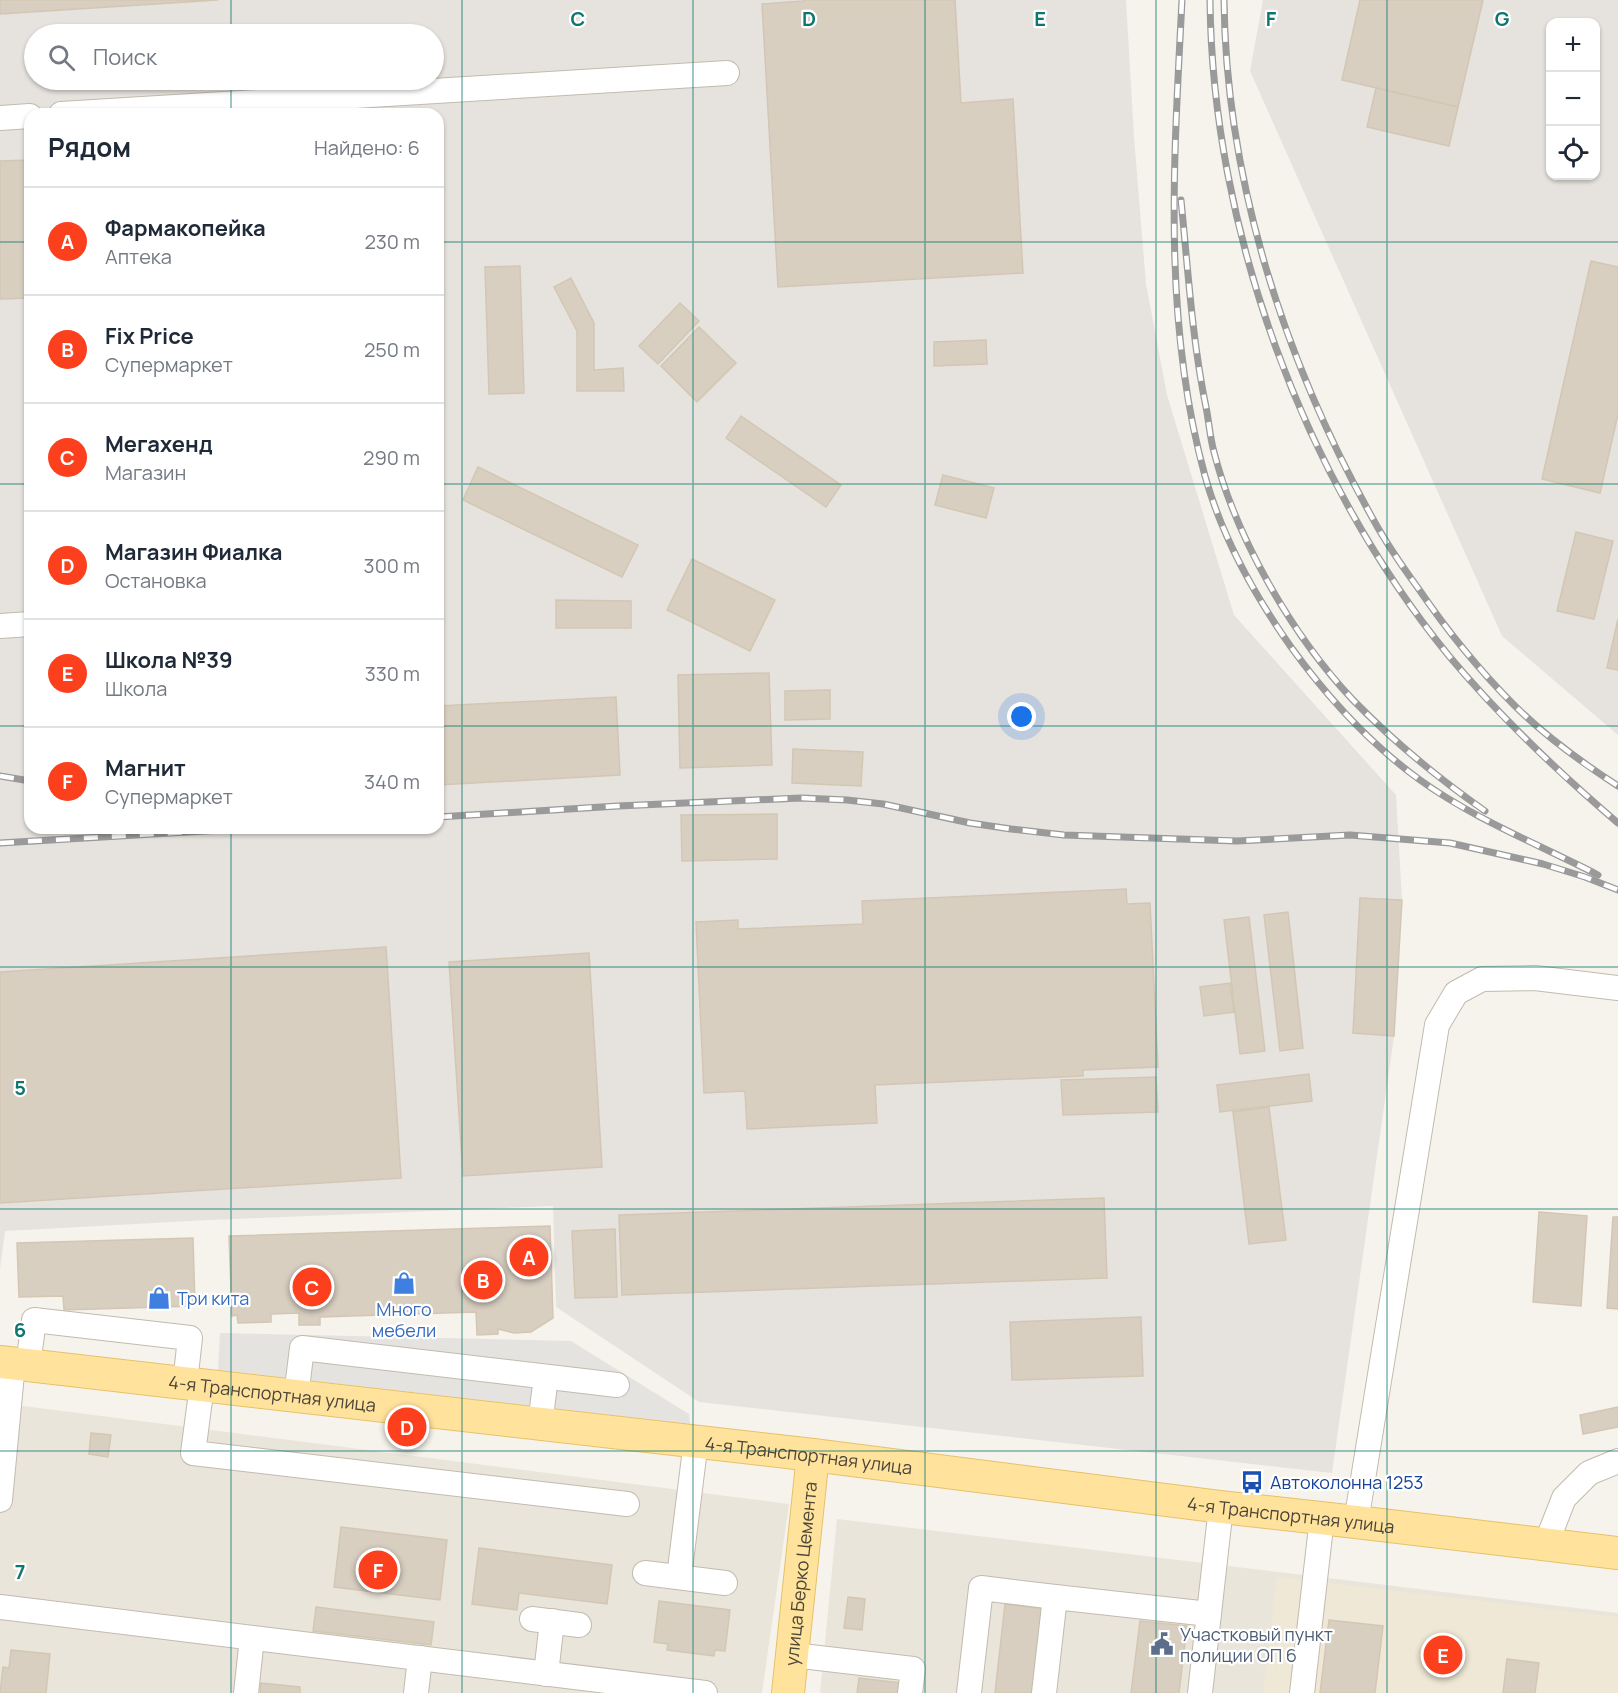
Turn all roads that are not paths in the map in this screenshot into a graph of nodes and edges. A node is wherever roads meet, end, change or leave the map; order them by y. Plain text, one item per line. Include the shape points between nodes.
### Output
1 (727, 73) dead end
2 (350, 105) edge
3 (254, 108) edge
4 (24, 116) edge
5 (0, 118) edge
6 (24, 624) edge
7 (0, 626) edge
8 (1618, 988) edge
9 (14, 1363) edge
10 (546, 1377) junction
11 (193, 1384) junction
12 (617, 1385) dead end
13 (296, 1396) junction
14 (540, 1424) junction
15 (696, 1441) junction
16 (813, 1455) junction
17 (1618, 1461) edge
18 (0, 1500) edge
19 (627, 1504) dead end
20 (1221, 1507) junction
21 (1323, 1518) junction
22 (1356, 1522) junction
23 (1546, 1544) junction
24 (1618, 1553) edge
25 (645, 1572) dead end
26 (679, 1577) junction
27 (725, 1583) dead end
28 (1055, 1597) junction
29 (0, 1607) edge
30 (1209, 1614) junction
31 (579, 1625) dead end
32 (252, 1638) junction
33 (793, 1655) junction
34 (420, 1658) junction
35 (546, 1674) junction
36 (630, 1688) edge
37 (246, 1693) edge
38 (416, 1693) edge
39 (705, 1693) edge
40 (788, 1693) edge
41 (910, 1693) edge
42 (969, 1693) edge
43 (1044, 1693) edge
44 (1200, 1693) edge
45 (1302, 1693) edge

1 - 2 street
2 - 3 street
4 - 5 street
6 - 7 street
8 - 22 street via 1535,978 1482,979 1456,993 1437,1025
9 - 11 main road, 4-я Транспортная улица
9 - 11 street via 34,1320 190,1338
9 - 18 street
10 - 12 street
10 - 13 street via 302,1348
10 - 14 street
11 - 13 main road, 4-я Транспортная улица
11 - 19 street via 193,1453
13 - 14 main road, 4-я Транспортная улица
14 - 15 main road, 4-я Транспортная улица
15 - 16 main road, 4-я Транспортная улица
15 - 26 street
16 - 20 main road, 4-я Транспортная улица
16 - 33 main road, улица Берко Цемента
17 - 23 street via 1589,1473 1564,1498
20 - 21 main road, 4-я Транспортная улица
20 - 30 street
21 - 22 main road, 4-я Транспортная улица
21 - 45 street
22 - 23 main road, 4-я Транспортная улица
23 - 24 main road, 4-я Транспортная улица
25 - 26 street
26 - 27 street
28 - 30 street
28 - 42 street via 981,1588
28 - 43 street
29 - 32 street
30 - 44 street
31 - 35 street via 542,1620
32 - 34 street
32 - 37 street
33 - 40 main road, улица Берко Цемента
33 - 41 street via 913,1669
34 - 35 street
34 - 38 street
35 - 36 street
36 - 39 street

